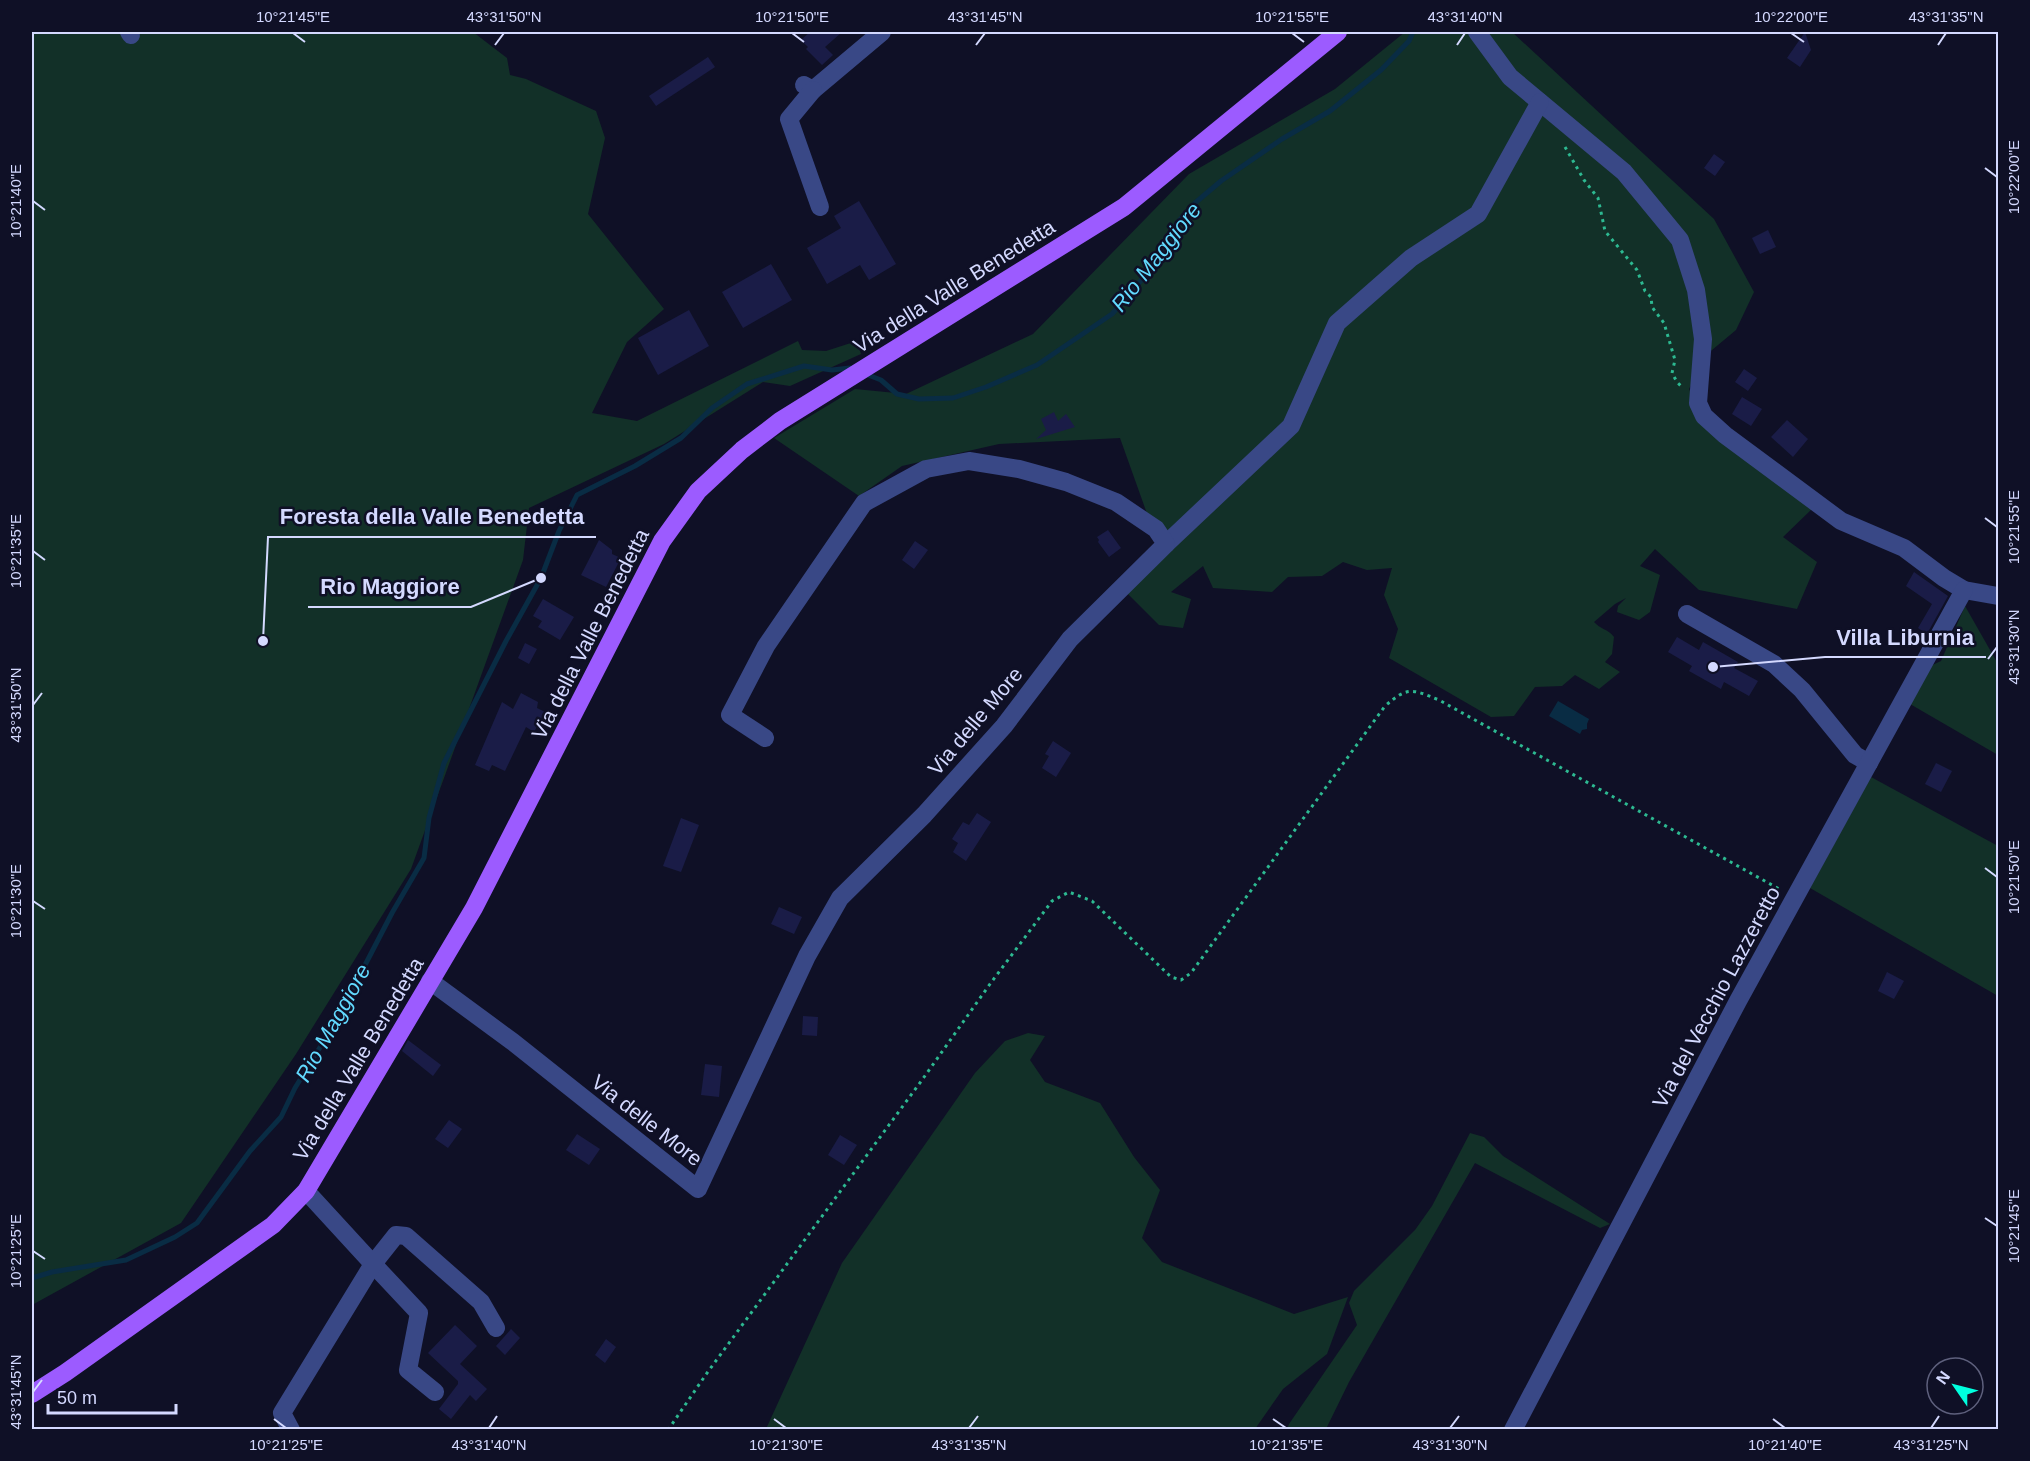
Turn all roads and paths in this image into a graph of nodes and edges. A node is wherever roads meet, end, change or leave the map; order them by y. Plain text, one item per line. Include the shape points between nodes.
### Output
1 (882, 32) edge
2 (1338, 32) edge
3 (1477, 32) edge
4 (1540, 102) junction
5 (1563, 142) dead end
6 (820, 207) dead end
7 (1685, 389) dead end
8 (1166, 544) junction
9 (1964, 590) junction
10 (1998, 596) edge
11 (1687, 614) dead end
12 (765, 738) dead end
13 (1869, 763) junction
14 (1795, 898) junction
15 (430, 981) junction
16 (306, 1191) junction
17 (373, 1264) junction
18 (496, 1328) dead end
19 (435, 1392) dead end
20 (32, 1394) edge
21 (291, 1430) edge
22 (668, 1430) edge
23 (1513, 1430) edge

1 - 6 street via 808,87 789,119
2 - 15 main road, Via della Valle Benedetta via 1124,207 780,421 698,491 662,541 474,908
3 - 4 street via 1510,77
4 - 8 street via 1479,214 1411,258 1337,323 1291,426
4 - 9 street via 1624,172 1680,240 1696,290 1703,339 1698,403 1704,416 1841,521 1904,548
5 - 7 path via 1598,198 1605,231 1637,270 1652,307 1665,323 1675,360 1672,373
8 - 12 street via 1156,529 1116,502 1066,482 969,461 926,469 864,503 766,646 730,715
8 - 15 street, Via delle More via 1070,639 996,735 924,815 840,898 807,956 698,1189
9 - 10 street
9 - 13 street, Via del Vecchio Lazzeretto via 1886,745
11 - 13 street via 1774,664 1802,690 1856,755
13 - 14 street, Via del Vecchio Lazzeretto
14 - 22 path via 1439,700 1416,690 1400,693 1385,706 1191,973 1181,980 1171,977 1092,901 1069,892 1053,901
14 - 23 street, Via del Vecchio Lazzeretto via 1659,1163
15 - 16 main road, Via della Valle Benedetta
16 - 17 street
16 - 20 main road, Via della Valle Benedetta via 273,1225
17 - 18 street via 396,1235 406,1236 481,1302
17 - 19 street via 419,1313 408,1370
17 - 21 street via 282,1413

